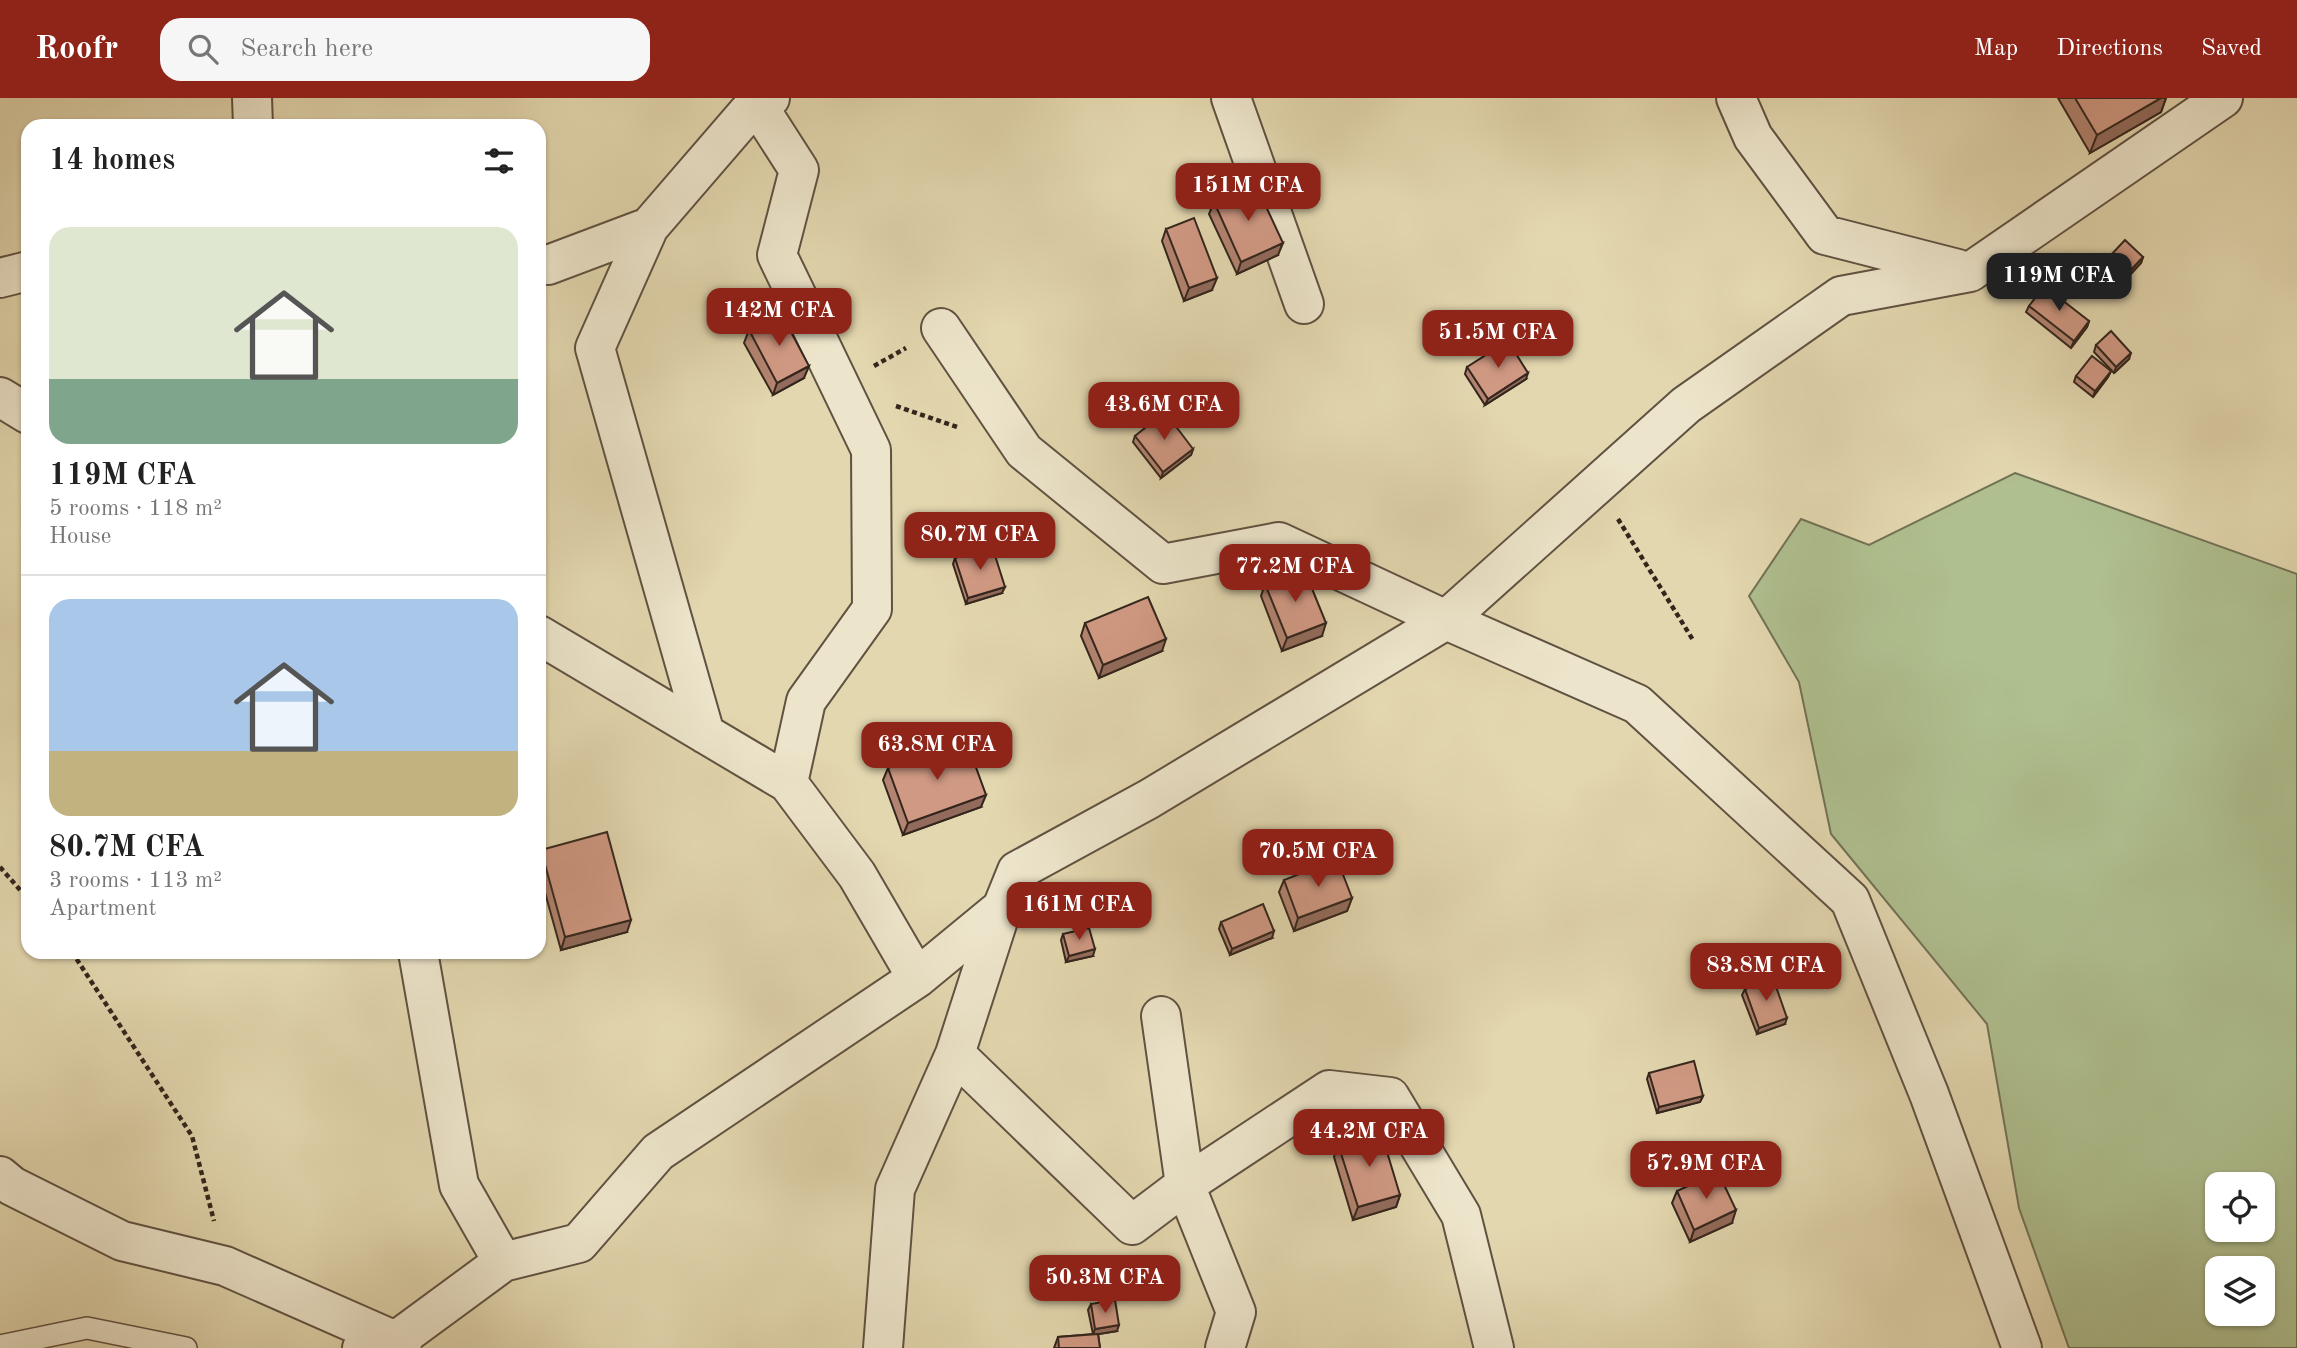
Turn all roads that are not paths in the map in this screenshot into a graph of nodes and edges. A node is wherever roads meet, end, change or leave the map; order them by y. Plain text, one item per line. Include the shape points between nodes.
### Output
1 (252, 98) edge
2 (1231, 98) edge
3 (1737, 98) edge
4 (2223, 98) edge
5 (760, 100) edge
6 (253, 119) edge
7 (649, 227) junction
8 (546, 265) edge
9 (1970, 272) junction
10 (21, 273) edge
11 (0, 278) edge
12 (1304, 304) dead end
13 (941, 328) road end
14 (0, 397) edge
15 (21, 410) edge
16 (1446, 620) junction
17 (546, 639) edge
18 (705, 734) junction
19 (789, 783) junction
20 (1002, 908) junction
21 (419, 959) edge
22 (917, 978) junction
23 (1161, 1016) dead end
24 (955, 1055) junction
25 (0, 1176) edge
26 (1185, 1185) junction
27 (503, 1262) junction
28 (388, 1345) edge
29 (0, 1346) edge
30 (186, 1348) edge
31 (883, 1348) edge
32 (1225, 1348) edge
33 (1494, 1348) edge
34 (2022, 1348) edge

1 - 6 street
2 - 12 street
3 - 9 street via 1753,138 1825,235
4 - 9 street
5 - 7 street
5 - 19 street via 799,170 777,255 871,450 872,609 806,701
7 - 8 street
7 - 18 street via 595,348
9 - 16 street via 1841,296 1686,405
10 - 11 street
13 - 16 street via 1024,451 1163,564 1279,542
14 - 15 street
16 - 20 street via 1149,799 1017,870
16 - 34 street via 1637,704 1850,900 1929,1094
17 - 18 street
18 - 19 street
19 - 22 street via 857,875
20 - 22 street
20 - 24 street
21 - 27 street via 459,1185
22 - 27 street via 658,1152 579,1243
23 - 26 street
24 - 26 street via 1132,1225
24 - 31 street via 895,1189
25 - 28 street via 122,1241 225,1266
26 - 32 street via 1236,1312
26 - 33 street via 1329,1090 1390,1097 1461,1215
27 - 28 street
29 - 30 lane via 87,1328

